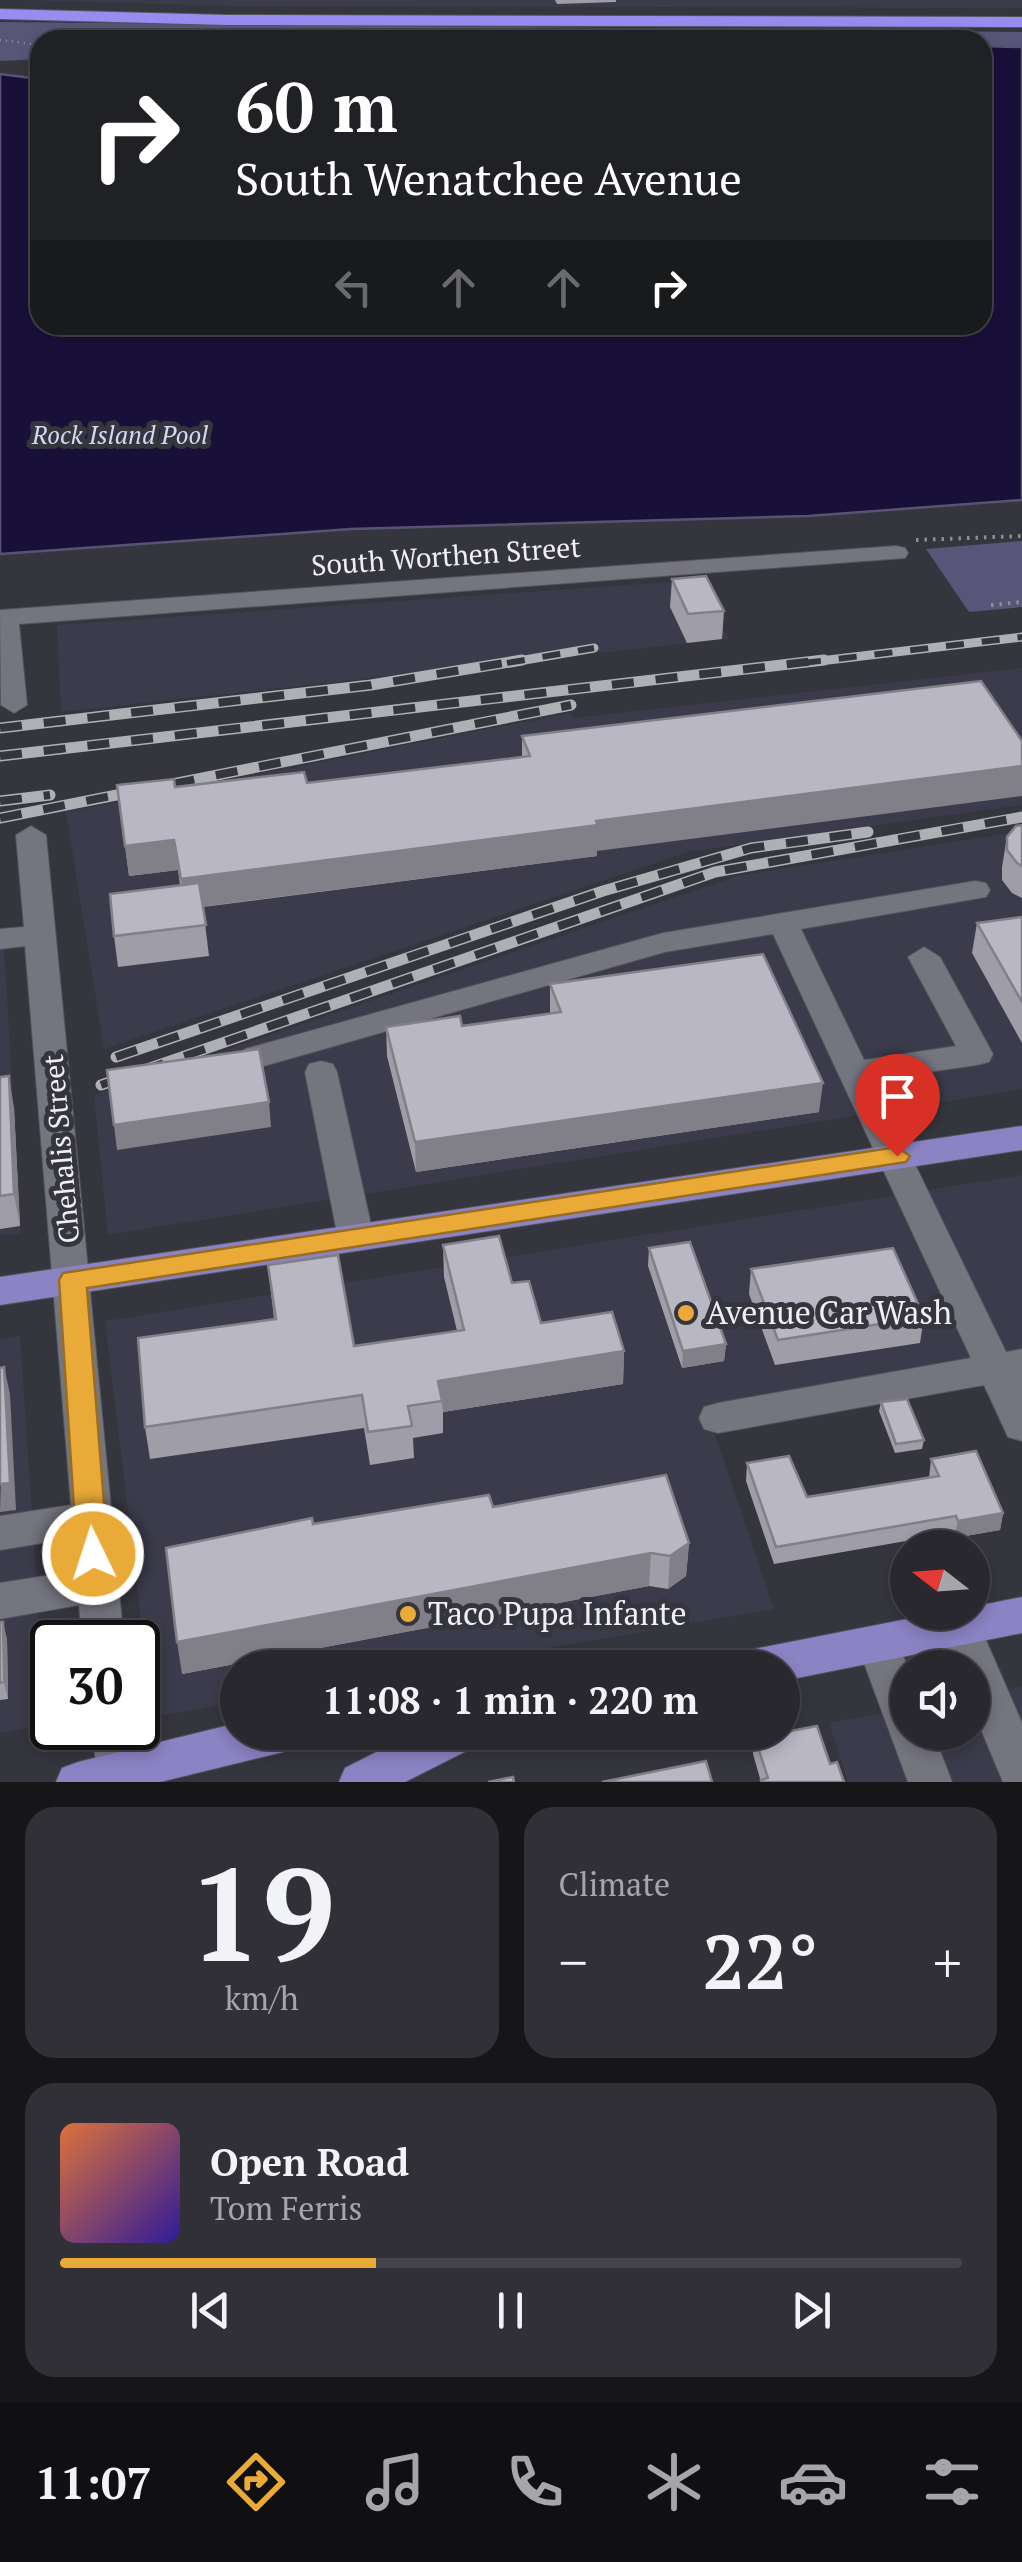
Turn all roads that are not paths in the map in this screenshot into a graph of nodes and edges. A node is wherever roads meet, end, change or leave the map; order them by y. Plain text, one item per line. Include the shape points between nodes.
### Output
1 (0, 14) edge
2 (1022, 22) edge
3 (896, 553) dead end
4 (3, 618) edge
5 (14, 705) dead end
6 (31, 835) dead end
7 (975, 890) dead end
8 (784, 923) junction
9 (41, 934) junction
10 (0, 940) edge
11 (924, 957) dead end
12 (257, 1057) edge
13 (321, 1072) dead end
14 (856, 1072) junction
15 (1022, 1138) edge
16 (897, 1156) junction
17 (356, 1238) junction
18 (73, 1280) junction
19 (0, 1292) edge
20 (1009, 1367) edge
21 (718, 1418) dead end
22 (1022, 1426) edge
23 (91, 1518) junction
24 (0, 1533) edge
25 (96, 1585) junction
26 (0, 1602) edge
27 (1022, 1616) edge
28 (100, 1620) edge
29 (990, 1622) edge
30 (950, 1630) edge
31 (961, 1630) edge
32 (878, 1644) junction
33 (800, 1659) edge
34 (890, 1675) edge
35 (220, 1749) edge
36 (111, 1750) edge
37 (425, 1750) edge
38 (918, 1750) edge
39 (1022, 1774) edge
40 (109, 1779) edge
41 (361, 1782) edge
42 (930, 1782) edge

1 - 2 highway
3 - 4 street, South Worthen Street
4 - 5 street
6 - 9 street, Chehalis Street
7 - 8 street
8 - 12 street via 663,943
8 - 14 street
9 - 10 street
9 - 18 street, Chehalis Street
11 - 14 street via 977,1054
13 - 17 street
14 - 16 street
15 - 16 main road
16 - 17 main road
16 - 20 street
17 - 18 main road
18 - 19 main road
18 - 23 street, Chehalis Street
20 - 21 street
20 - 22 street
23 - 24 street
23 - 25 street, Chehalis Street
25 - 26 street
25 - 28 street, Chehalis Street
27 - 29 main road
30 - 32 main road
31 - 39 street
32 - 33 main road
32 - 34 street
35 - 40 main road
36 - 40 street
37 - 41 main road
38 - 42 street

